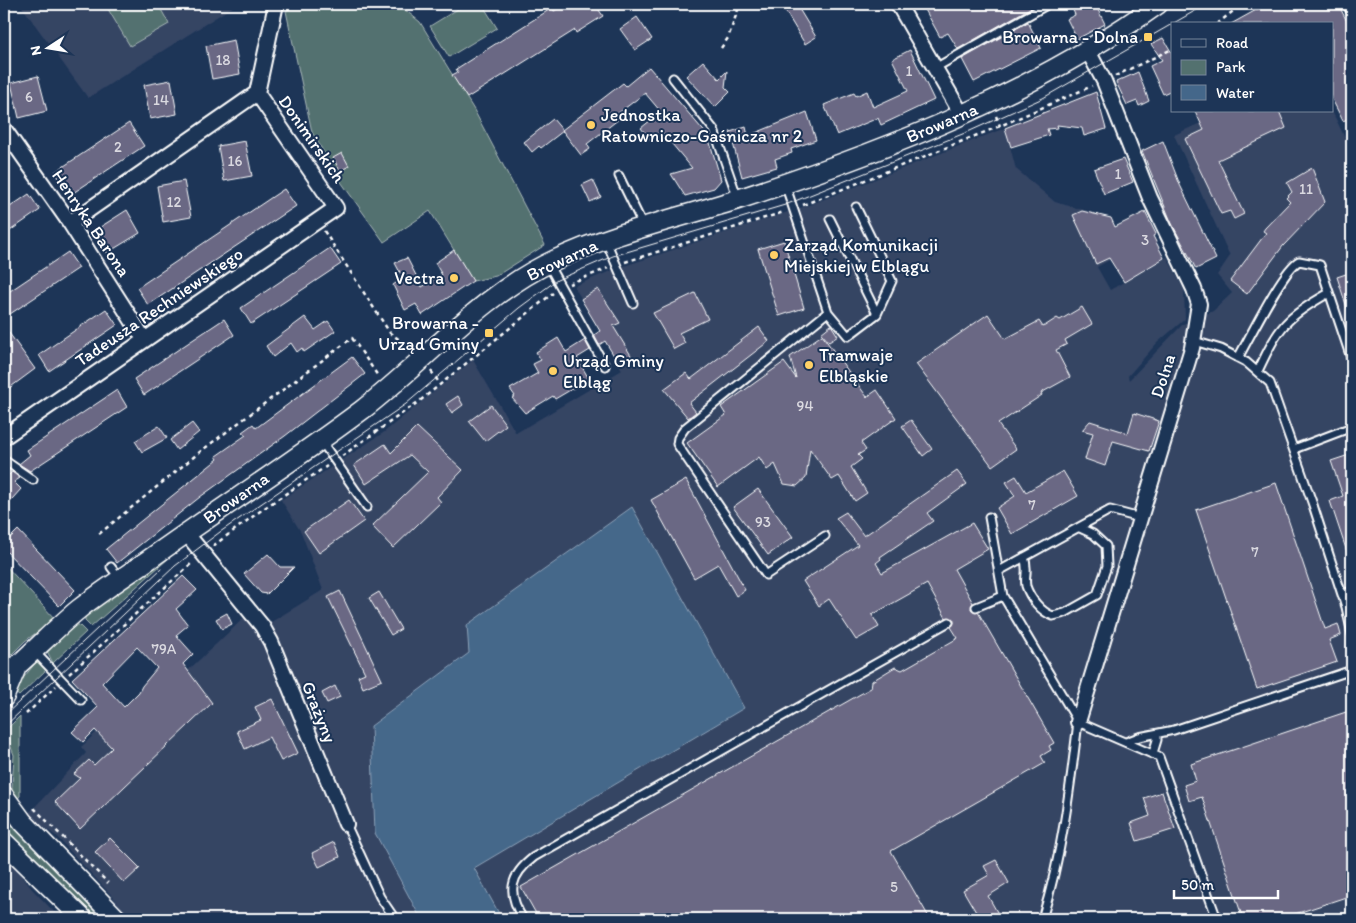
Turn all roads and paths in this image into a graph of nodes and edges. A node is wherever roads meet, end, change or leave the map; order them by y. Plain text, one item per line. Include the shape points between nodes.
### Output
1 (276, 4) edge
2 (740, 4) edge
3 (898, 4) edge
4 (1044, 4) edge
5 (1158, 4) edge
6 (1242, 4) edge
7 (1220, 22) edge
8 (721, 48) dead end
9 (1171, 49) edge
10 (1088, 51) junction
11 (935, 68) junction
12 (673, 78) dead end
13 (1104, 81) junction
14 (257, 93) junction
15 (962, 115) junction
16 (4, 129) edge
17 (619, 176) dead end
18 (784, 184) junction
19 (738, 199) junction
20 (856, 207) dead end
21 (336, 208) joint
22 (793, 209) junction
23 (830, 219) dead end
24 (317, 221) junction
25 (70, 223) junction
26 (644, 227) junction
27 (606, 240) junction
28 (547, 263) junction
29 (616, 265) junction
30 (561, 288) junction
31 (1329, 293) junction
32 (633, 303) dead end
33 (828, 312) junction
34 (877, 314) junction
35 (144, 340) junction
36 (1194, 341) junction
37 (416, 351) dead end
38 (1238, 358) junction
39 (1352, 361) edge
40 (605, 366) dead end
41 (1258, 371) junction
42 (389, 388) junction
43 (1352, 427) edge
44 (4, 437) edge
45 (320, 439) junction
46 (1294, 449) junction
47 (4, 460) edge
48 (336, 461) junction
49 (33, 480) dead end
50 (368, 507) dead end
51 (989, 517) dead end
52 (1140, 518) junction
53 (1080, 528) junction
54 (186, 533) junction
55 (99, 534) dead end
56 (825, 536) dead end
57 (203, 554) junction
58 (1024, 557) junction
59 (999, 571) junction
60 (1352, 591) edge
61 (1342, 594) junction
62 (1004, 596) junction
63 (976, 607) dead end
64 (949, 622) dead end
65 (1352, 634) edge
66 (34, 651) junction
67 (1352, 670) edge
68 (10, 672) edge
69 (62, 680) junction
70 (4, 697) edge
71 (81, 700) dead end
72 (26, 714) dead end
73 (1078, 722) junction
74 (1157, 734) junction
75 (1126, 742) junction
76 (1153, 753) junction
77 (4, 796) edge
78 (32, 806) dead end
79 (346, 824) joint
80 (4, 842) edge
81 (108, 883) dead end
82 (82, 919) edge
83 (117, 919) edge
84 (395, 919) edge
85 (523, 919) edge
86 (1042, 919) edge
87 (1217, 919) edge

1 - 14 street, Donimirskich
2 - 8 path
3 - 11 street
4 - 11 lane
5 - 10 main road, Browarna
6 - 7 path
9 - 13 path
10 - 13 street, Dolna
10 - 15 main road, Browarna via 1033,82
11 - 15 street
12 - 19 lane via 714,130
13 - 22 path
13 - 36 street, Dolna via 1150,198 1194,289 1199,304
14 - 21 street, Donimirskich
14 - 25 street
15 - 18 main road, Browarna
16 - 25 street, Henryka Barona
17 - 26 lane
18 - 19 main road, Browarna
18 - 22 lane
19 - 26 main road, Browarna
20 - 34 lane via 892,281
21 - 24 street, Tadeusza Rechniewskiego
22 - 29 path
22 - 33 lane
23 - 34 lane
24 - 35 street, Tadeusza Rechniewskiego
24 - 37 path via 390,333
25 - 35 street, Henryka Barona
26 - 27 main road, Browarna
27 - 28 main road, Browarna
27 - 29 lane
28 - 30 lane
28 - 42 main road, Browarna via 498,295
29 - 30 path
29 - 32 lane
30 - 40 lane
30 - 48 path via 422,400
31 - 38 lane via 1320,265 1297,262
31 - 39 lane
31 - 41 lane via 1298,311 1281,328
33 - 34 lane via 848,336
33 - 56 lane via 685,428 677,444 766,575
35 - 44 street, Tadeusza Rechniewskiego
36 - 38 lane
36 - 52 street, Dolna
38 - 41 lane
41 - 46 lane via 1270,383
42 - 45 main road, Browarna
42 - 55 path via 352,338 200,450
43 - 46 lane
45 - 48 lane
45 - 54 main road, Browarna
46 - 61 lane
47 - 49 lane
48 - 50 lane
48 - 57 path
51 - 59 lane
52 - 53 lane via 1110,510
52 - 73 street, Dolna
53 - 58 lane
53 - 58 lane via 1106,546 1107,566 1097,595 1065,613 1053,616 1040,610 1026,586 1028,567
54 - 57 street, Grażyny
54 - 66 main road, Browarna via 115,573
57 - 69 path
57 - 79 street, Grażyny via 262,626 271,642
58 - 59 lane
59 - 62 lane
60 - 61 lane
61 - 65 lane
62 - 63 lane
62 - 73 lane
64 - 85 lane via 534,856 514,878 515,906
66 - 68 main road, Browarna
66 - 69 lane
67 - 74 lane
68 - 70 main road, Browarna
69 - 71 lane
69 - 72 path
73 - 75 lane
73 - 86 lane via 1056,874
74 - 75 lane
74 - 76 lane
75 - 76 lane via 1143,752
76 - 87 lane via 1159,757
77 - 83 main road via 23,822
78 - 81 path
79 - 84 lane, Grażyny via 380,897
80 - 82 main road

